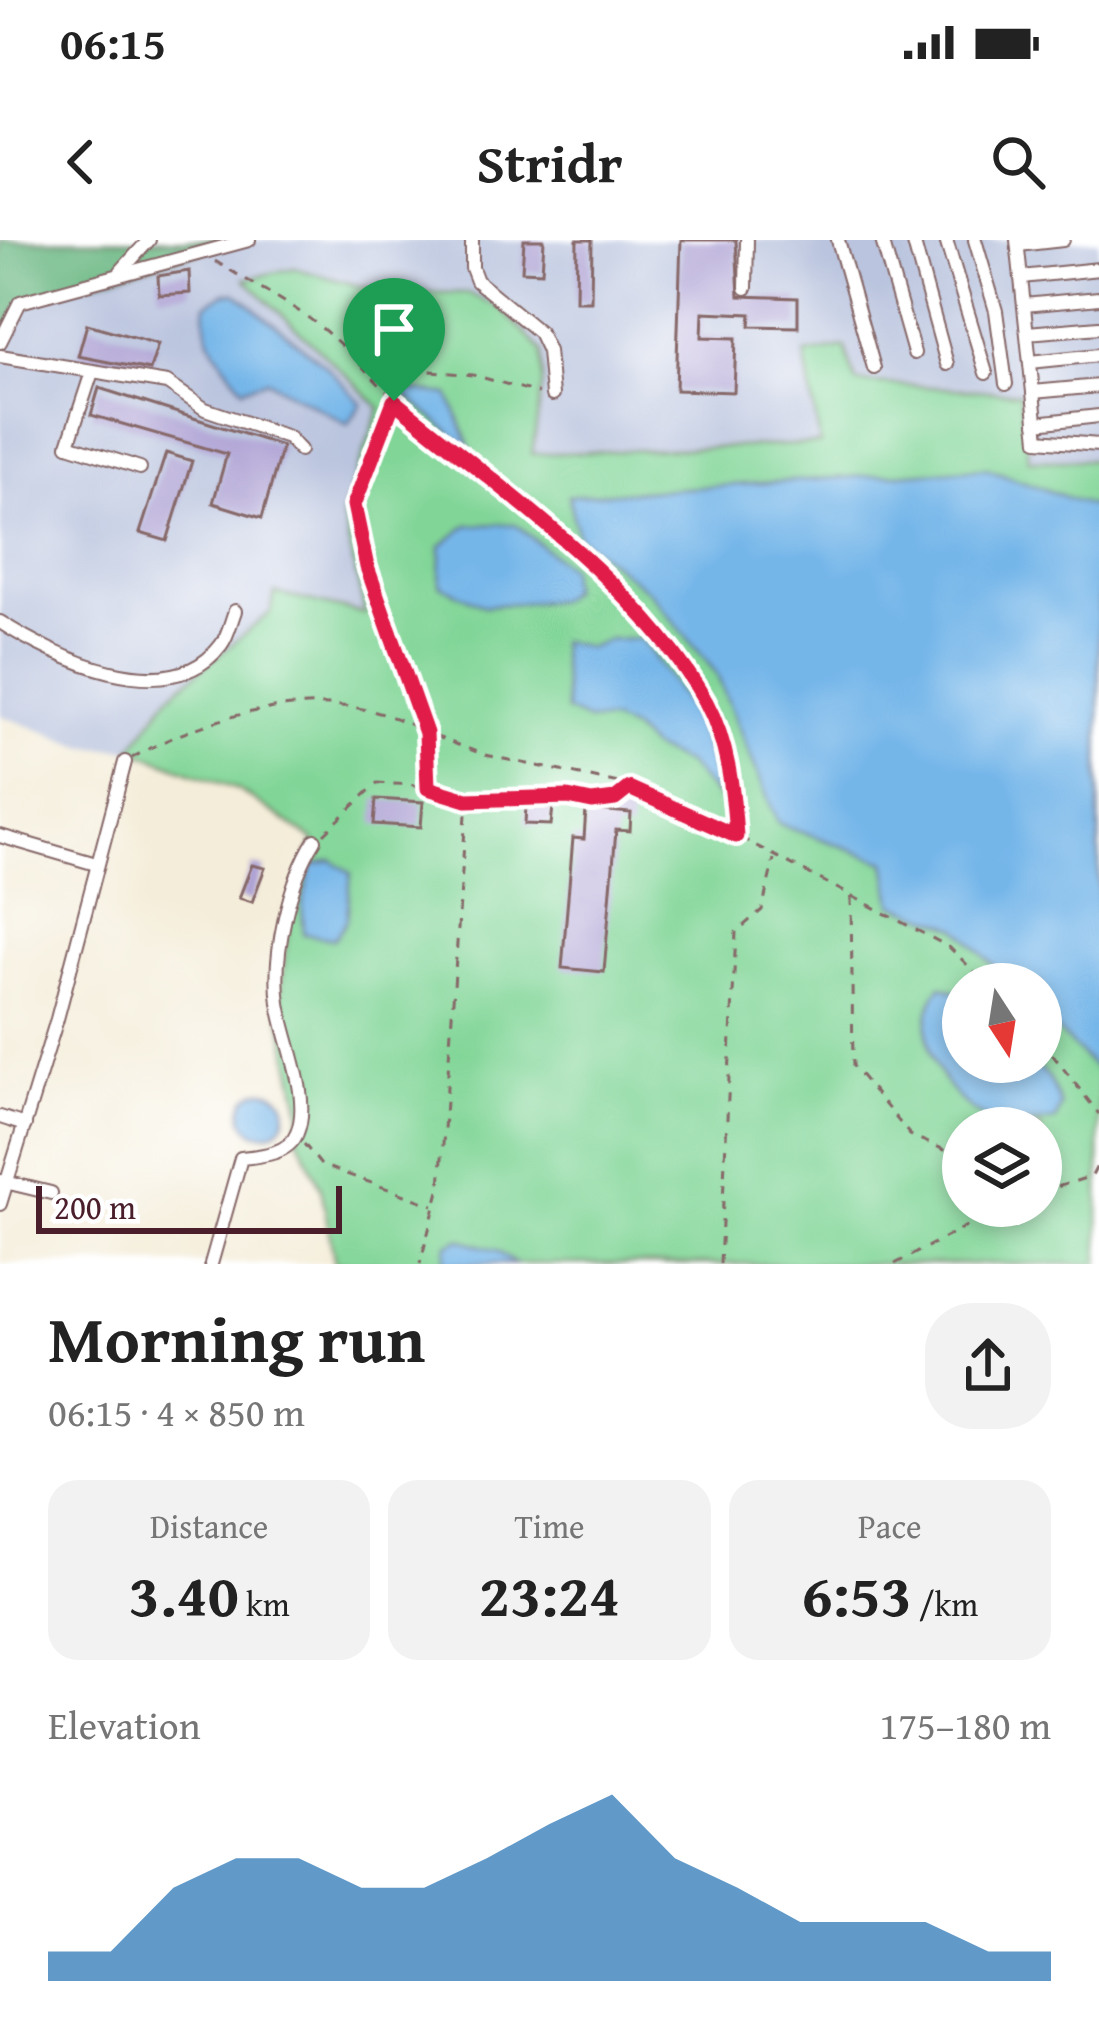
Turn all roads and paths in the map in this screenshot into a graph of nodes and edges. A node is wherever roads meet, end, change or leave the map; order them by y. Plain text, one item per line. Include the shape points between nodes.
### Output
1 (149, 240) edge
2 (249, 240) edge
3 (472, 240) edge
4 (747, 240) edge
5 (838, 240) edge
6 (882, 240) edge
7 (913, 240) edge
8 (946, 240) edge
9 (976, 240) edge
10 (1063, 240) edge
11 (1018, 242) edge
12 (200, 251) junction
13 (1099, 269) edge
14 (120, 272) junction
15 (1021, 278) junction
16 (746, 288) dead end
17 (1099, 298) edge
18 (1024, 305) junction
19 (1099, 326) edge
20 (1027, 333) junction
21 (0, 342) edge
22 (914, 353) dead end
23 (1099, 355) edge
24 (0, 356) edge
25 (1030, 362) junction
26 (358, 364) junction
27 (947, 364) dead end
28 (874, 368) dead end
29 (92, 371) junction
30 (986, 374) dead end
31 (1006, 384) dead end
32 (1099, 386) edge
33 (1033, 392) junction
34 (552, 395) joint
35 (394, 401) junction
36 (1099, 416) edge
37 (1036, 423) junction
38 (1099, 445) edge
39 (300, 450) dead end
40 (140, 468) dead end
41 (236, 610) dead end
42 (0, 622) edge
43 (426, 733) junction
44 (125, 762) joint
45 (428, 788) junction
46 (629, 788) junction
47 (467, 800) junction
48 (0, 836) edge
49 (736, 836) junction
50 (315, 840) joint
51 (774, 856) junction
52 (96, 863) junction
53 (850, 897) junction
54 (965, 963) edge
55 (1062, 1067) edge
56 (1099, 1114) edge
57 (0, 1117) edge
58 (25, 1125) junction
59 (297, 1135) junction
60 (942, 1149) edge
61 (1099, 1162) edge
62 (1099, 1174) edge
63 (1092, 1176) junction
64 (3, 1181) edge
65 (1062, 1185) edge
66 (50, 1193) dead end
67 (0, 1204) edge
68 (435, 1205) junction
69 (965, 1227) edge
70 (212, 1264) edge
71 (420, 1264) edge
72 (720, 1264) edge
73 (895, 1264) edge

1 - 14 street
2 - 12 street
3 - 34 street via 478,281 539,332
4 - 16 street
5 - 28 street
6 - 22 street
7 - 27 street
8 - 30 street
9 - 31 street
10 - 11 street
11 - 15 street
12 - 14 street
12 - 26 path via 330,334
13 - 15 street
14 - 21 street via 20,302
15 - 18 street
17 - 18 street
18 - 20 street
19 - 20 street
20 - 25 street
23 - 25 street
24 - 29 street
25 - 33 street
26 - 34 path via 473,375
26 - 35 path
29 - 39 street via 167,383 205,409 288,437
29 - 40 street via 68,445
32 - 33 street
33 - 37 street
35 - 43 path via 354,505 367,567
35 - 49 path via 656,634 705,701 721,738
36 - 37 street
37 - 38 street via 1038,440
41 - 42 street via 221,645 188,672 154,679 52,656
43 - 44 path via 358,710 235,712
43 - 45 path
43 - 46 path
44 - 52 street
45 - 47 path
45 - 50 path via 377,783
46 - 47 path via 592,802
46 - 49 path
47 - 68 path
48 - 52 street
49 - 51 path
50 - 59 street via 302,861 277,989 301,1113
51 - 53 path
51 - 72 path via 762,910 736,932
52 - 58 street
53 - 54 path
53 - 60 path via 854,1066 910,1135
55 - 56 path
57 - 58 street
58 - 64 street
59 - 68 path via 321,1165
59 - 70 street via 284,1149 241,1159
61 - 63 path
62 - 63 path
63 - 65 path
64 - 66 street
64 - 67 street
68 - 71 path
69 - 73 path

